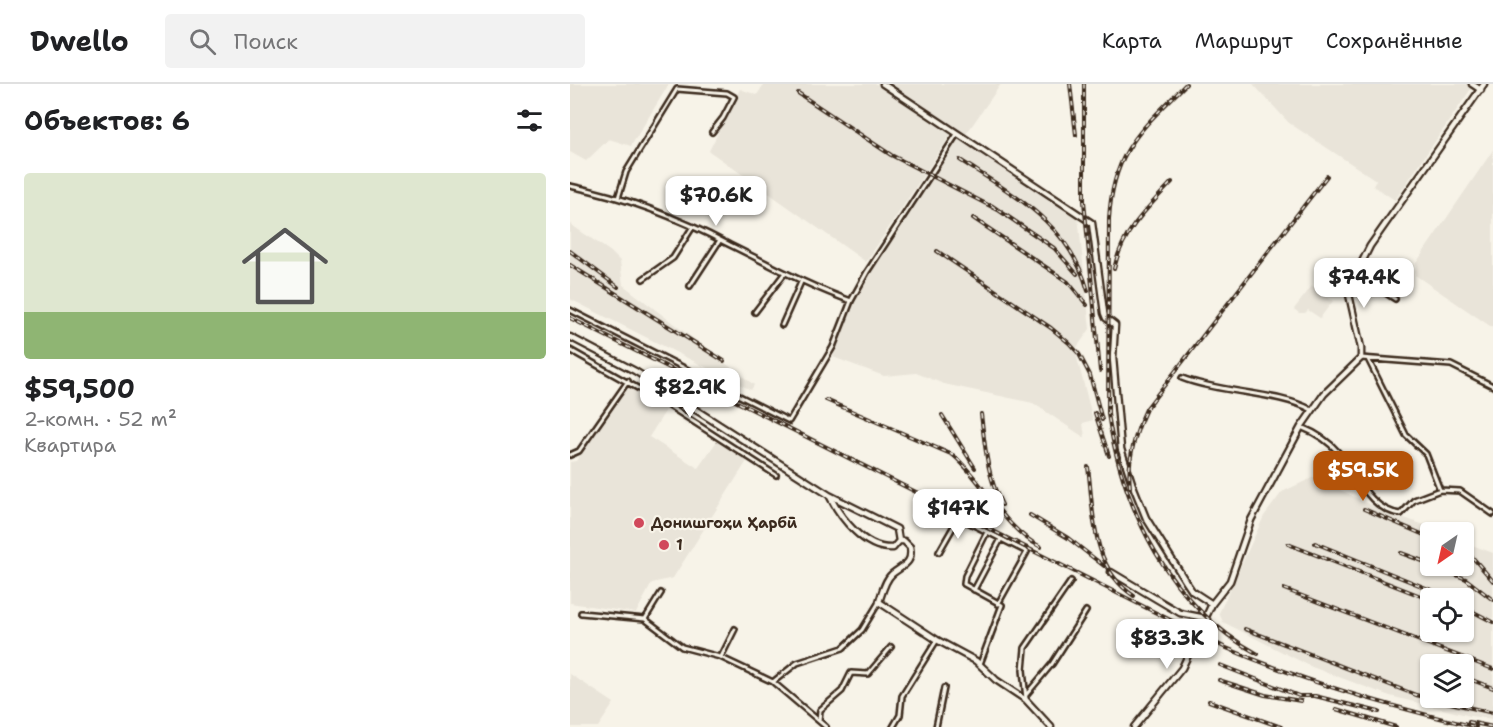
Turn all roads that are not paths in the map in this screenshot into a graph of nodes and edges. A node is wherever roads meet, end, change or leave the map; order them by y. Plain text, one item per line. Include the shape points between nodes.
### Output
1 (883, 84) edge
2 (1472, 84) edge
3 (1484, 84) edge
4 (1480, 90) junction
5 (712, 132) dead end
6 (957, 134) junction
7 (570, 186) edge
8 (618, 198) junction
9 (692, 228) junction
10 (720, 240) junction
11 (784, 274) junction
12 (643, 279) dead end
13 (801, 282) junction
14 (690, 286) dead end
15 (1349, 287) junction
16 (1395, 299) dead end
17 (851, 301) junction
18 (570, 310) edge
19 (755, 312) dead end
20 (782, 325) dead end
21 (570, 337) edge
22 (570, 350) edge
23 (1361, 358) junction
24 (1368, 359) junction
25 (1182, 378) dead end
26 (648, 379) junction
27 (628, 381) junction
28 (1493, 386) edge
29 (641, 389) junction
30 (666, 404) junction
31 (688, 404) junction
32 (1312, 410) junction
33 (1301, 427) junction
34 (570, 455) edge
35 (776, 475) dead end
36 (1440, 490) junction
37 (829, 495) junction
38 (934, 505) dead end
39 (1493, 513) edge
40 (959, 517) junction
41 (987, 532) junction
42 (1001, 539) junction
43 (899, 541) junction
44 (939, 552) dead end
45 (1111, 572) dead end
46 (1071, 581) dead end
47 (974, 590) junction
48 (662, 592) dead end
49 (879, 602) junction
50 (998, 603) junction
51 (1212, 604) junction
52 (1086, 611) dead end
53 (581, 613) dead end
54 (1205, 618) junction
55 (645, 619) junction
56 (735, 629) dead end
57 (937, 640) junction
58 (891, 647) dead end
59 (720, 657) junction
60 (980, 664) junction
61 (772, 682) junction
62 (944, 688) dead end
63 (1026, 698) junction
64 (819, 721) junction
65 (826, 727) edge
66 (893, 727) edge
67 (936, 727) edge
68 (1051, 727) edge
69 (1134, 727) edge

1 - 6 street
2 - 4 street
3 - 4 street
4 - 15 street via 1370,246
5 - 8 street via 734,97 677,89 626,172
6 - 17 street
6 - 51 street via 1092,223 1104,313 1116,330 1113,358 1121,450 1146,518 1192,591
7 - 8 street
8 - 9 street
9 - 10 street
9 - 12 street via 673,258
10 - 11 street
10 - 14 street
11 - 13 street
11 - 19 street
13 - 17 street
13 - 20 street
15 - 16 street via 1384,292
15 - 23 street
17 - 18 street via 833,347 789,422
21 - 26 street
22 - 27 street
23 - 24 street
23 - 32 street
24 - 28 street via 1451,365
24 - 36 street via 1406,435 1426,454
25 - 32 street
26 - 29 street
26 - 31 street
27 - 29 street
27 - 34 street via 579,451
29 - 30 street
30 - 31 street
30 - 35 street
31 - 37 street
32 - 33 street
33 - 36 street via 1319,434 1340,454 1355,479 1390,512 1401,514 1414,500
33 - 51 street via 1251,520 1230,581
36 - 39 street via 1460,491
37 - 43 street via 897,529
37 - 43 street via 842,519 871,541 889,548
38 - 40 street
40 - 41 street
40 - 44 street
41 - 42 street
41 - 47 street via 965,576 964,585
42 - 47 street
42 - 50 street via 1027,552
43 - 49 street via 910,547 909,560 888,580
45 - 54 street via 1180,613
46 - 63 street via 1025,648
47 - 50 street
48 - 55 street
49 - 57 street
49 - 61 street via 862,630 843,648 797,663
50 - 60 street via 1002,605
51 - 54 street
52 - 63 street
53 - 55 street
54 - 69 street via 1182,668
55 - 59 street via 682,647
56 - 59 street
57 - 60 street
57 - 66 street via 902,696 900,715
58 - 64 street via 868,674 851,673 842,691 820,710
59 - 61 street
60 - 63 street via 996,680
61 - 64 street
62 - 67 street
63 - 68 street
64 - 65 street

